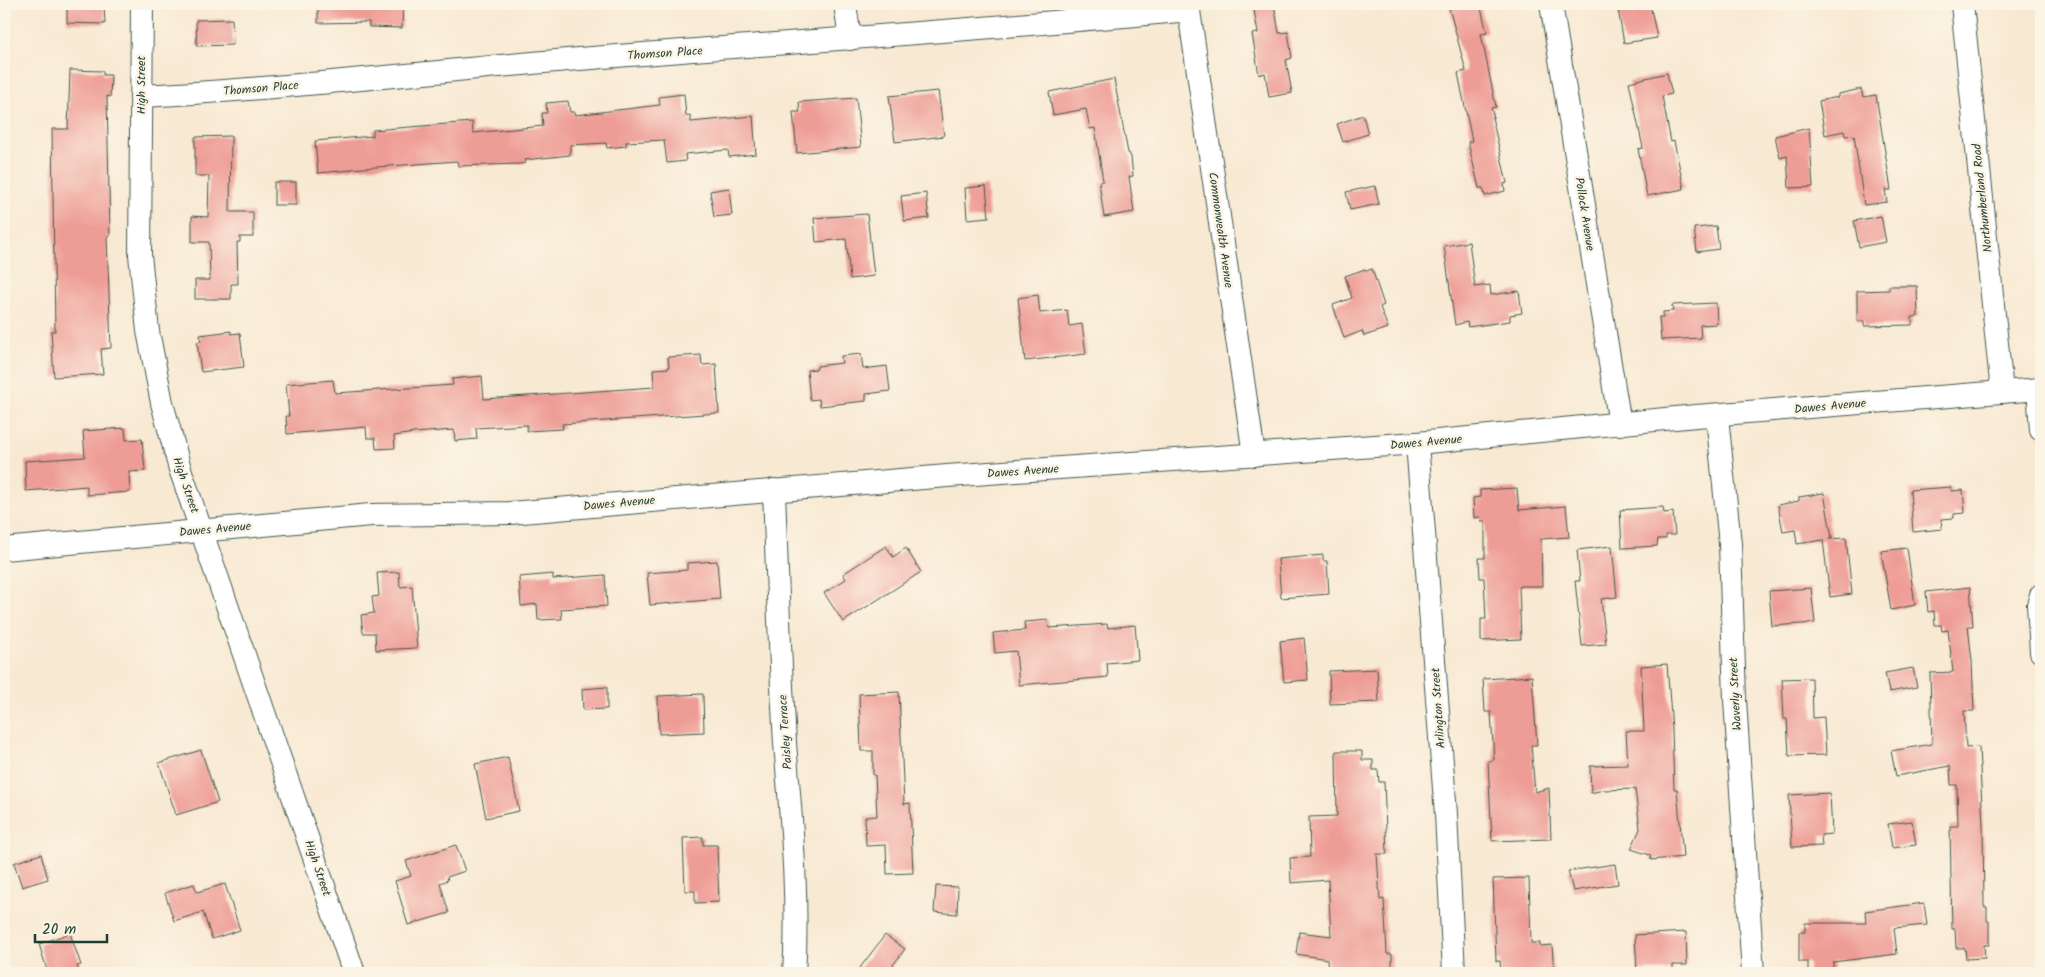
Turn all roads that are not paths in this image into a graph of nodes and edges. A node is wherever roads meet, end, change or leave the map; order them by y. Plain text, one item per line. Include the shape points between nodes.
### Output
1 (142, 4) edge
2 (845, 4) edge
3 (1551, 4) edge
4 (1962, 4) edge
5 (1188, 7) edge
6 (850, 39) junction
7 (141, 96) junction
8 (2040, 389) edge
9 (2002, 392) junction
10 (1718, 416) junction
11 (1620, 424) junction
12 (2041, 430) edge
13 (1417, 443) junction
14 (1254, 455) junction
15 (774, 490) junction
16 (202, 531) junction
17 (4, 549) edge
18 (2041, 595) edge
19 (2041, 652) edge
20 (354, 973) edge
21 (794, 973) edge
22 (1454, 973) edge
23 (1753, 973) edge

1 - 7 street, High Street
2 - 6 street
3 - 11 street, Pollock Avenue
4 - 9 street, Northumberland Road
5 - 6 street, Thomson Place
5 - 14 street, Commonwealth Avenue
6 - 7 street, Thomson Place via 418,73 279,88
7 - 16 street, High Street via 140,255 148,331 162,403 180,469
8 - 9 street, Dawes Avenue
8 - 12 street
9 - 10 street, Dawes Avenue
10 - 11 street, Dawes Avenue
10 - 23 street, Waverly Street via 1730,544 1735,700
11 - 13 street, Dawes Avenue
13 - 14 street, Dawes Avenue
13 - 22 street, Arlington Street via 1446,814
14 - 15 street, Dawes Avenue
15 - 16 street, Dawes Avenue via 510,513 371,515
15 - 21 street, Paisley Terrace via 779,642 794,880
16 - 17 street, Dawes Avenue
16 - 20 street, High Street
18 - 19 street via 2038,605

